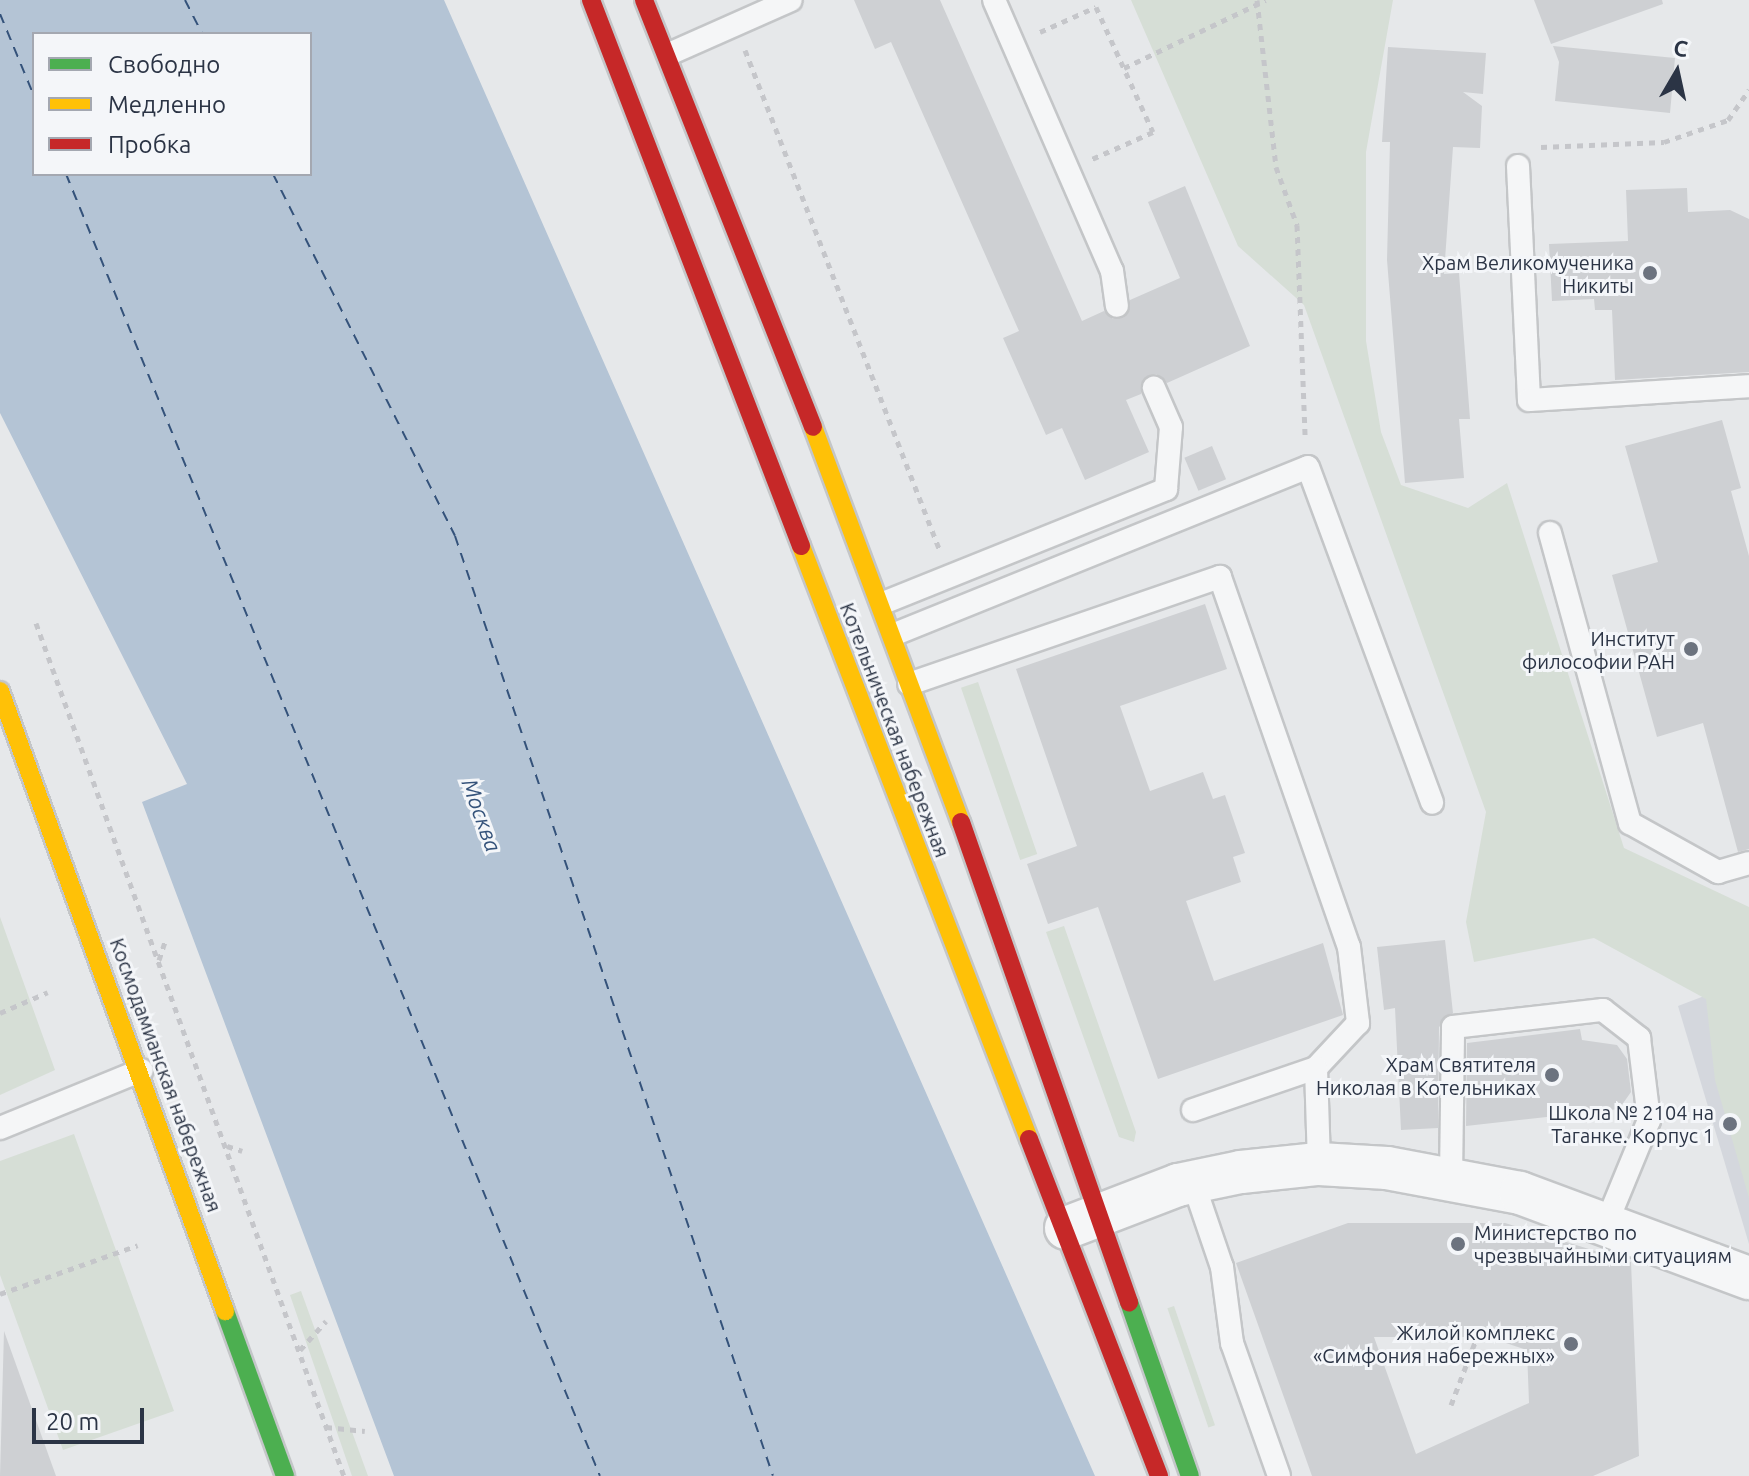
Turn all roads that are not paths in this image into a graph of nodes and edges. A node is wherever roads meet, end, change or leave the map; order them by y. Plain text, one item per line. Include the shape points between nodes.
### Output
1 (591, 0) edge
2 (644, 0) edge
3 (658, 0) edge
4 (791, 0) edge
5 (994, 0) edge
6 (669, 54) junction
7 (1518, 166) road end
8 (1117, 306) dead end
9 (1749, 386) edge
10 (1154, 388) dead end
11 (1550, 533) dead end
12 (883, 603) junction
13 (895, 634) junction
14 (909, 684) junction
15 (0, 691) edge
16 (1432, 803) dead end
17 (1749, 863) edge
18 (1316, 1068) junction
19 (142, 1070) junction
20 (1193, 1110) dead end
21 (0, 1128) edge
22 (1319, 1164) junction
23 (1451, 1177) junction
24 (1193, 1182) junction
25 (1083, 1221) junction
26 (1607, 1222) junction
27 (1749, 1278) edge
28 (285, 1476) edge
29 (1159, 1476) edge
30 (1190, 1476) edge
31 (1279, 1476) edge

1 - 25 main road, Котельническая набережная
2 - 6 main road, Котельническая набережная
3 - 6 main road
4 - 6 lane
5 - 8 lane via 1112,271
6 - 12 main road, Котельническая набережная
7 - 9 lane via 1529,400
10 - 12 lane via 1171,427 1166,489
11 - 17 lane via 1630,823 1718,872
12 - 13 main road, Котельническая набережная
13 - 14 main road, Котельническая набережная
13 - 16 lane via 1308,467
14 - 18 lane via 1220,577 1349,947 1358,1023
14 - 25 main road, Котельническая набережная
15 - 19 main road, Космодамианская набережная
18 - 20 lane
18 - 22 lane
19 - 21 lane
19 - 28 main road, Космодамианская набережная
22 - 23 street
22 - 24 street
23 - 26 street
23 - 26 lane via 1453,1027 1603,1010 1639,1038 1649,1120
24 - 25 street
24 - 31 lane via 1222,1267 1232,1343
25 - 29 main road, Котельническая набережная
25 - 30 main road, Котельническая набережная
26 - 27 street

